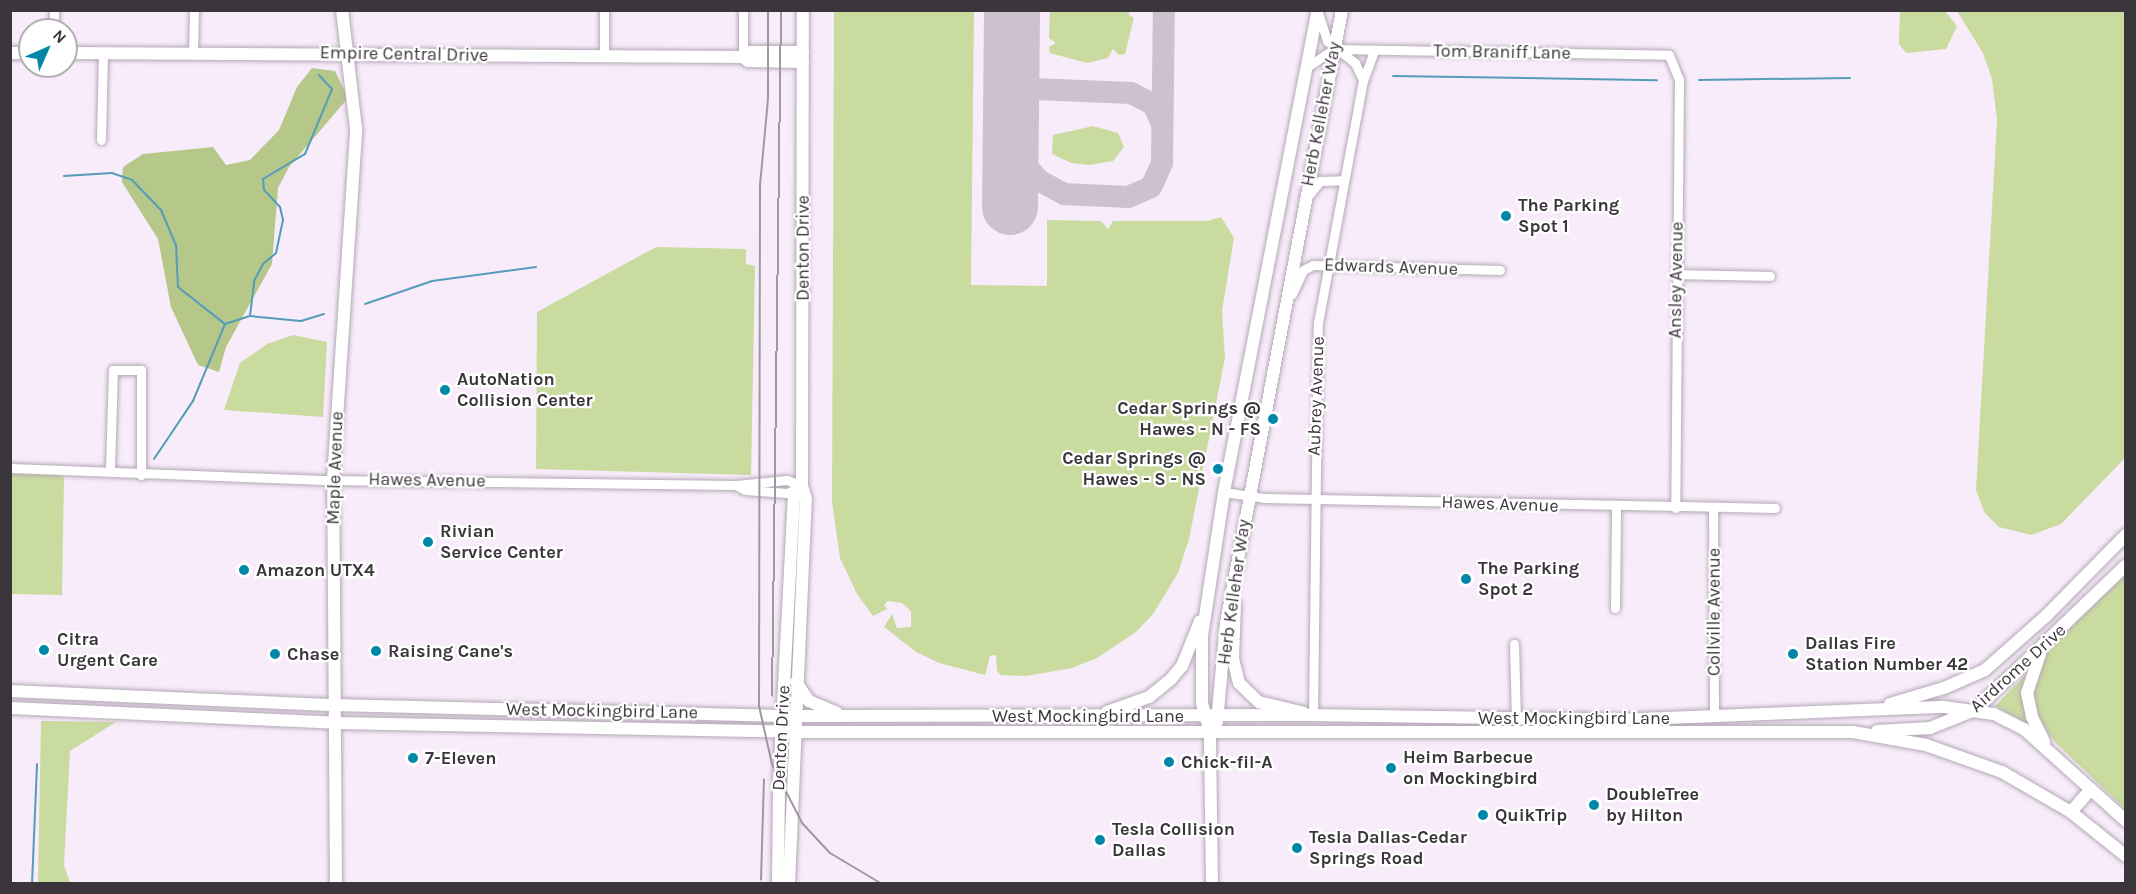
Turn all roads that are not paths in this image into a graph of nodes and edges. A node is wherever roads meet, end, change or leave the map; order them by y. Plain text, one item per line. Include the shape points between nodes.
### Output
1 (194, 10) edge
2 (342, 10) edge
3 (604, 10) edge
4 (743, 10) edge
5 (803, 10) edge
6 (1318, 10) edge
7 (1342, 10) edge
8 (1334, 49) junction
9 (1374, 51) junction
10 (78, 53) edge
11 (103, 53) junction
12 (193, 53) junction
13 (349, 54) junction
14 (1669, 55) joint
15 (604, 56) junction
16 (743, 57) junction
17 (803, 57) junction
18 (1306, 67) junction
19 (1363, 81) junction
20 (101, 140) dead end
21 (1344, 180) junction
22 (1301, 214) junction
23 (1328, 267) junction
24 (1500, 270) dead end
25 (1675, 274) junction
26 (1770, 276) dead end
27 (1281, 322) junction
28 (10, 468) edge
29 (110, 469) junction
30 (141, 475) junction
31 (333, 479) junction
32 (802, 486) junction
33 (1224, 492) junction
34 (1248, 496) junction
35 (1313, 499) junction
36 (1616, 507) junction
37 (1675, 508) junction
38 (1713, 508) junction
39 (1776, 508) dead end
40 (2126, 535) edge
41 (2126, 565) edge
42 (1232, 589) junction
43 (1207, 600) junction
44 (1616, 608) dead end
45 (2047, 643) junction
46 (1514, 644) dead end
47 (796, 681) junction
48 (10, 691) edge
49 (78, 693) junction
50 (215, 700) junction
51 (335, 705) junction
52 (10, 708) edge
53 (476, 708) junction
54 (1870, 708) junction
55 (1976, 710) junction
56 (77, 711) junction
57 (1812, 711) junction
58 (634, 712) junction
59 (1098, 715) junction
60 (1310, 715) junction
61 (788, 716) junction
62 (850, 716) junction
63 (943, 716) junction
64 (1203, 716) junction
65 (1714, 716) junction
66 (214, 717) junction
67 (1220, 717) junction
68 (1421, 718) junction
69 (1516, 719) junction
70 (1648, 719) junction
71 (336, 723) junction
72 (475, 725) junction
73 (634, 729) junction
74 (788, 732) junction
75 (1421, 732) junction
76 (1853, 732) junction
77 (942, 733) junction
78 (1210, 733) junction
79 (1516, 733) junction
80 (1811, 733) junction
81 (1648, 735) junction
82 (2050, 750) junction
83 (2091, 789) junction
84 (2071, 813) junction
85 (2126, 821) edge
86 (2126, 856) edge
87 (336, 884) edge
88 (778, 884) edge
89 (789, 884) edge
90 (1212, 884) edge

1 - 12 street
2 - 13 main road, Maple Avenue
3 - 15 street
4 - 16 street
5 - 17 main road, Denton Drive
6 - 8 street via 1321,29
6 - 18 main road, Herb Kelleher Way
7 - 8 main road, Herb Kelleher Way
8 - 9 street, Tom Braniff Lane
8 - 18 street
8 - 19 street via 1355,63
8 - 22 main road, Herb Kelleher Way
9 - 14 street, Tom Braniff Lane
9 - 19 street, Aubrey Avenue
10 - 11 main road, Empire Central Drive
11 - 12 main road, Empire Central Drive
11 - 20 street
12 - 13 main road, Empire Central Drive
13 - 15 main road, Empire Central Drive
13 - 31 main road, Maple Avenue via 355,163
14 - 25 street, Ansley Avenue via 1679,80
15 - 16 main road, Empire Central Drive
16 - 17 main road, Empire Central Drive via 748,61
17 - 32 main road, Denton Drive
18 - 33 main road, Herb Kelleher Way
19 - 21 street, Aubrey Avenue
21 - 22 street via 1320,181
21 - 23 street, Aubrey Avenue
22 - 27 main road, Herb Kelleher Way
23 - 24 street, Edwards Avenue
23 - 27 street, Edwards Avenue via 1313,265 1304,270
23 - 35 street, Aubrey Avenue via 1318,323
25 - 26 street
25 - 37 street, Ansley Avenue
27 - 34 main road, Herb Kelleher Way
28 - 29 street, Hawes Avenue
29 - 30 street, Hawes Avenue
29 - 30 street via 113,370 141,370
30 - 31 street, Hawes Avenue
31 - 32 street, Hawes Avenue via 735,485 787,480
31 - 51 main road, Maple Avenue
32 - 47 main road, Denton Drive via 806,499
32 - 61 main road, Denton Drive via 794,499
33 - 34 street, Hawes Avenue
33 - 43 main road, Herb Kelleher Way
34 - 35 street, Hawes Avenue
34 - 42 main road, Herb Kelleher Way
35 - 36 street, Hawes Avenue
35 - 60 street, Aubrey Avenue
36 - 37 street, Hawes Avenue
36 - 44 street
37 - 38 street, Hawes Avenue
38 - 39 street, Hawes Avenue
38 - 65 street, Collville Avenue
40 - 54 main road, Airdrome Drive via 2046,616 1985,670 1944,688
41 - 45 main road, Airdrome Drive
42 - 60 main road via 1233,659 1239,683 1259,702
42 - 67 main road, Herb Kelleher Way via 1223,649
43 - 59 main road via 1182,666 1171,679 1149,697
43 - 64 main road, Herb Kelleher Way via 1201,655
45 - 55 main road, Airdrome Drive
45 - 82 main road via 2034,667 2027,693 2032,717
46 - 69 street
47 - 61 main road, Denton Drive
47 - 62 main road via 809,701
48 - 49 main road, West Mockingbird Lane
49 - 50 main road, West Mockingbird Lane
49 - 56 main road
50 - 51 main road, West Mockingbird Lane
50 - 66 main road
51 - 53 main road, West Mockingbird Lane
51 - 71 main road, Maple Avenue
52 - 56 main road, West Mockingbird Lane
53 - 58 main road, West Mockingbird Lane
53 - 72 main road
54 - 55 main road, West Mockingbird Lane
54 - 57 main road, West Mockingbird Lane
55 - 76 main road, Airdrome Drive via 1930,728
55 - 82 main road, West Mockingbird Lane via 2008,720
56 - 66 main road, West Mockingbird Lane
57 - 65 main road, West Mockingbird Lane
57 - 80 main road
58 - 61 main road, West Mockingbird Lane
58 - 73 main road
59 - 63 main road, West Mockingbird Lane
59 - 64 main road, West Mockingbird Lane
60 - 67 main road, West Mockingbird Lane
60 - 68 main road, West Mockingbird Lane
61 - 62 main road, West Mockingbird Lane
61 - 74 main road, Denton Drive
62 - 63 main road, West Mockingbird Lane
63 - 77 main road
64 - 67 main road, West Mockingbird Lane
64 - 78 main road, Herb Kelleher Way
65 - 70 main road, West Mockingbird Lane
66 - 71 main road, West Mockingbird Lane
67 - 78 main road, Herb Kelleher Way
68 - 69 main road, West Mockingbird Lane
68 - 75 main road
69 - 70 main road, West Mockingbird Lane
69 - 79 main road
70 - 81 main road
71 - 72 main road, West Mockingbird Lane
71 - 87 main road, Maple Avenue
72 - 73 main road, West Mockingbird Lane
73 - 74 main road, West Mockingbird Lane
74 - 77 main road, West Mockingbird Lane
74 - 88 main road, Denton Drive
74 - 89 main road, Denton Drive
75 - 78 main road, West Mockingbird Lane
75 - 79 main road, West Mockingbird Lane
76 - 80 main road, West Mockingbird Lane
76 - 84 main road, West Mockingbird Lane via 1955,754 2002,772
77 - 78 main road, West Mockingbird Lane
78 - 90 main road
79 - 81 main road, West Mockingbird Lane
80 - 81 main road, West Mockingbird Lane
82 - 83 main road, West Mockingbird Lane
83 - 84 main road
83 - 85 main road, West Mockingbird Lane
84 - 86 main road, West Mockingbird Lane

